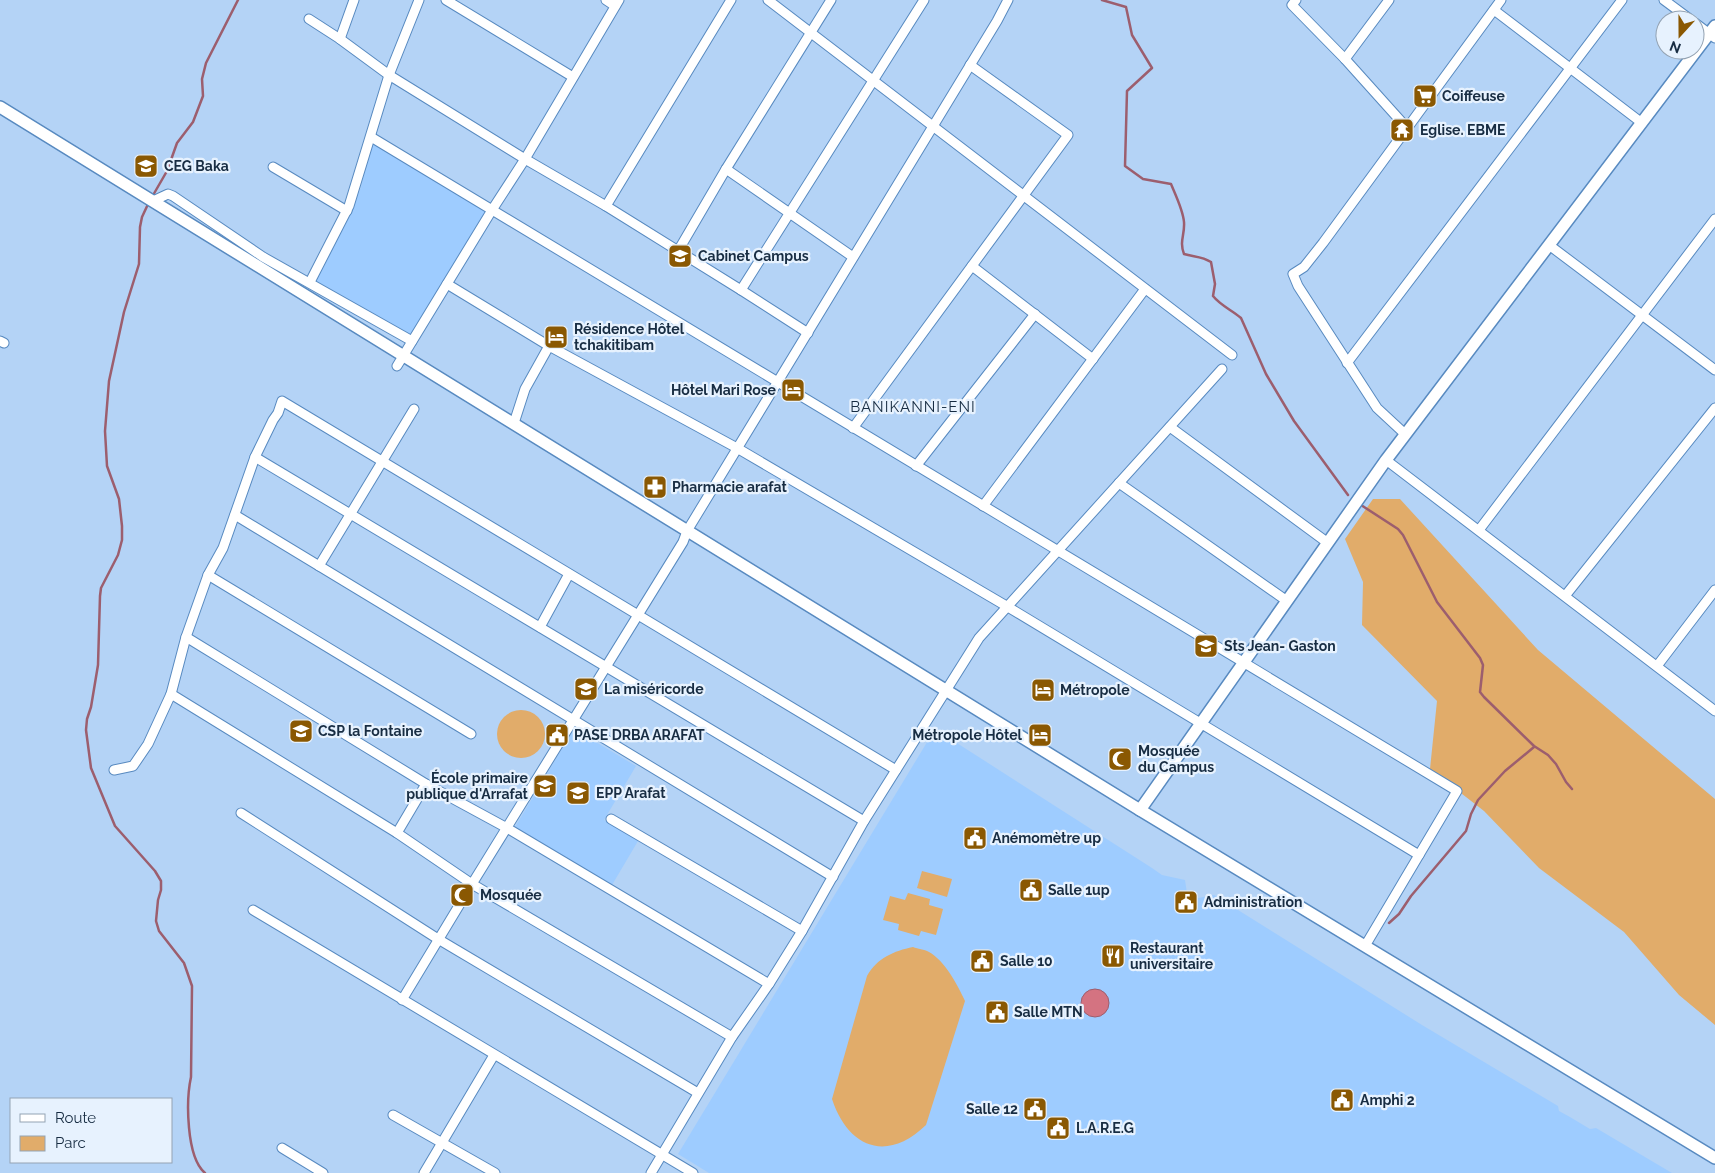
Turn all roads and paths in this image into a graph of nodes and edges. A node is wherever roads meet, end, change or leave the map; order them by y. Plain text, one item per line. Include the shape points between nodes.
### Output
1 (354, 0) edge
2 (419, 0) edge
3 (446, 0) edge
4 (606, 0) edge
5 (731, 0) edge
6 (768, 0) edge
7 (831, 0) edge
8 (924, 0) edge
9 (1008, 0) edge
10 (1296, 0) edge
11 (1389, 0) edge
12 (1501, 0) edge
13 (1622, 0) edge
14 (1664, 0) edge
15 (617, 3) edge
16 (1494, 10) junction
17 (1678, 10) edge
18 (309, 19) dead end
19 (811, 33) junction
20 (1713, 33) edge
21 (340, 38) junction
22 (1345, 59) junction
23 (970, 65) junction
24 (1570, 68) junction
25 (389, 75) junction
26 (573, 77) junction
27 (874, 81) junction
28 (0, 108) edge
29 (1642, 123) junction
30 (933, 126) junction
31 (1408, 128) junction
32 (371, 137) junction
33 (525, 160) junction
34 (273, 167) dead end
35 (726, 169) junction
36 (1024, 196) junction
37 (153, 201) junction
38 (606, 206) junction
39 (492, 210) junction
40 (347, 211) junction
41 (790, 213) junction
42 (1715, 219) edge
43 (1549, 245) junction
44 (678, 251) junction
45 (853, 257) junction
46 (972, 266) junction
47 (310, 282) junction
48 (447, 284) junction
49 (1145, 289) junction
50 (742, 290) junction
51 (1035, 314) junction
52 (1642, 315) junction
53 (808, 333) junction
54 (412, 341) junction
55 (548, 346) junction
56 (404, 355) junction
57 (1232, 355) dead end
58 (1093, 359) junction
59 (1347, 363) junction
60 (397, 366) dead end
61 (1222, 369) dead end
62 (1715, 370) edge
63 (777, 382) junction
64 (1715, 408) edge
65 (414, 409) dead end
66 (514, 423) junction
67 (1170, 426) junction
68 (853, 428) junction
69 (1406, 434) junction
70 (737, 448) junction
71 (255, 457) junction
72 (1386, 460) junction
73 (383, 462) junction
74 (916, 466) junction
75 (1119, 483) junction
76 (983, 506) junction
77 (351, 514) junction
78 (235, 515) junction
79 (1479, 530) junction
80 (687, 531) junction
81 (1328, 543) junction
82 (1058, 552) junction
83 (319, 566) junction
84 (569, 574) junction
85 (208, 575) junction
86 (1715, 590) edge
87 (1565, 596) junction
88 (1287, 601) junction
89 (1008, 607) junction
90 (638, 615) junction
91 (540, 627) junction
92 (186, 637) junction
93 (1243, 663) junction
94 (1657, 666) junction
95 (606, 667) junction
96 (946, 689) junction
97 (171, 694) junction
98 (1715, 711) edge
99 (574, 720) junction
100 (1201, 724) junction
101 (471, 734) dead end
102 (114, 770) dead end
103 (896, 770) junction
104 (426, 784) junction
105 (1140, 810) junction
106 (241, 813) dead end
107 (611, 819) dead end
108 (864, 821) junction
109 (507, 828) junction
110 (397, 833) junction
111 (1419, 855) junction
112 (833, 877) junction
113 (472, 884) junction
114 (252, 910) dead end
115 (802, 931) junction
116 (438, 939) junction
117 (1365, 946) junction
118 (769, 984) junction
119 (402, 1000) junction
120 (732, 1037) junction
121 (494, 1054) junction
122 (698, 1093) junction
123 (393, 1115) dead end
124 (442, 1143) junction
125 (282, 1148) dead end
126 (662, 1154) junction
127 (1715, 1158) edge
128 (323, 1173) edge
129 (424, 1173) edge
130 (495, 1173) edge
131 (651, 1173) edge
132 (692, 1173) edge

1 - 21 street
2 - 25 street
3 - 26 street
4 - 15 street
5 - 38 street
6 - 19 street
7 - 19 street
8 - 27 street
9 - 23 street
10 - 22 street via 1292,5
11 - 22 street
12 - 16 street
13 - 24 street
14 - 17 street
15 - 26 street
16 - 24 street
16 - 31 street
18 - 21 street
19 - 27 street
19 - 35 street
20 - 29 street
21 - 25 street
22 - 31 street
23 - 30 street
23 - 36 street via 1068,135
24 - 29 street
24 - 59 street
25 - 32 street
25 - 33 street
26 - 33 street
27 - 30 street
27 - 41 street
28 - 37 street
29 - 43 street
30 - 36 street
30 - 45 street
31 - 59 street via 1309,261 1293,274
32 - 39 street
32 - 40 street
33 - 38 street
33 - 39 street
34 - 40 street
35 - 41 street
35 - 44 street
36 - 46 street
36 - 49 street
37 - 47 street via 168,194 173,196 250,248
37 - 56 street
38 - 44 street
39 - 48 street
39 - 63 street
40 - 47 street
41 - 45 street
41 - 50 street
42 - 52 street
43 - 52 street
43 - 69 street
44 - 50 street
45 - 53 street
46 - 51 street
46 - 68 street
47 - 54 street
48 - 54 street
48 - 55 street
49 - 57 street
49 - 58 street
50 - 53 street
51 - 58 street
51 - 74 street
52 - 62 street
52 - 79 street
53 - 63 street
54 - 56 street
55 - 66 street via 525,389
55 - 70 street
56 - 60 street
56 - 66 street
58 - 76 street
59 - 69 street via 1377,408
61 - 67 street
63 - 68 street
63 - 70 street
64 - 87 street
65 - 73 street
66 - 80 street
67 - 75 street
67 - 81 street
68 - 74 street
69 - 72 street
70 - 80 street
70 - 89 street
71 - 73 street via 282,401
71 - 77 street
71 - 78 street
72 - 79 street
72 - 81 street
73 - 77 street
73 - 84 street
74 - 76 street
75 - 82 street
75 - 88 street
76 - 82 street
77 - 83 street
77 - 91 street
78 - 83 street
78 - 85 street via 223,548
79 - 87 street
80 - 90 street
80 - 96 street
81 - 88 street
82 - 89 street
82 - 93 street
83 - 99 street
84 - 90 street
84 - 91 street
85 - 92 street
85 - 101 street
86 - 94 street
87 - 94 street
88 - 93 street
89 - 96 street via 979,638
89 - 100 street
90 - 95 street
90 - 103 street
91 - 95 street
92 - 97 street
92 - 104 street
93 - 100 street
93 - 111 street via 1457,791
94 - 98 street
95 - 99 street
95 - 108 street
96 - 103 street
96 - 105 street
97 - 102 street via 148,744 133,766
97 - 110 street
99 - 109 street
99 - 112 street
100 - 105 street
100 - 111 street
103 - 108 street
104 - 109 street
104 - 110 street
105 - 117 street
106 - 116 street
107 - 115 street
108 - 112 street
109 - 113 street
109 - 118 street
110 - 113 street
111 - 117 street
112 - 115 street
113 - 116 street
113 - 120 street
114 - 119 street
115 - 118 street
116 - 119 street
116 - 122 street
117 - 127 street
118 - 120 street
119 - 121 street
120 - 122 street
121 - 124 street
121 - 126 street
122 - 126 street
123 - 124 street
124 - 129 street
124 - 130 street
125 - 128 street
126 - 131 street
126 - 132 street

